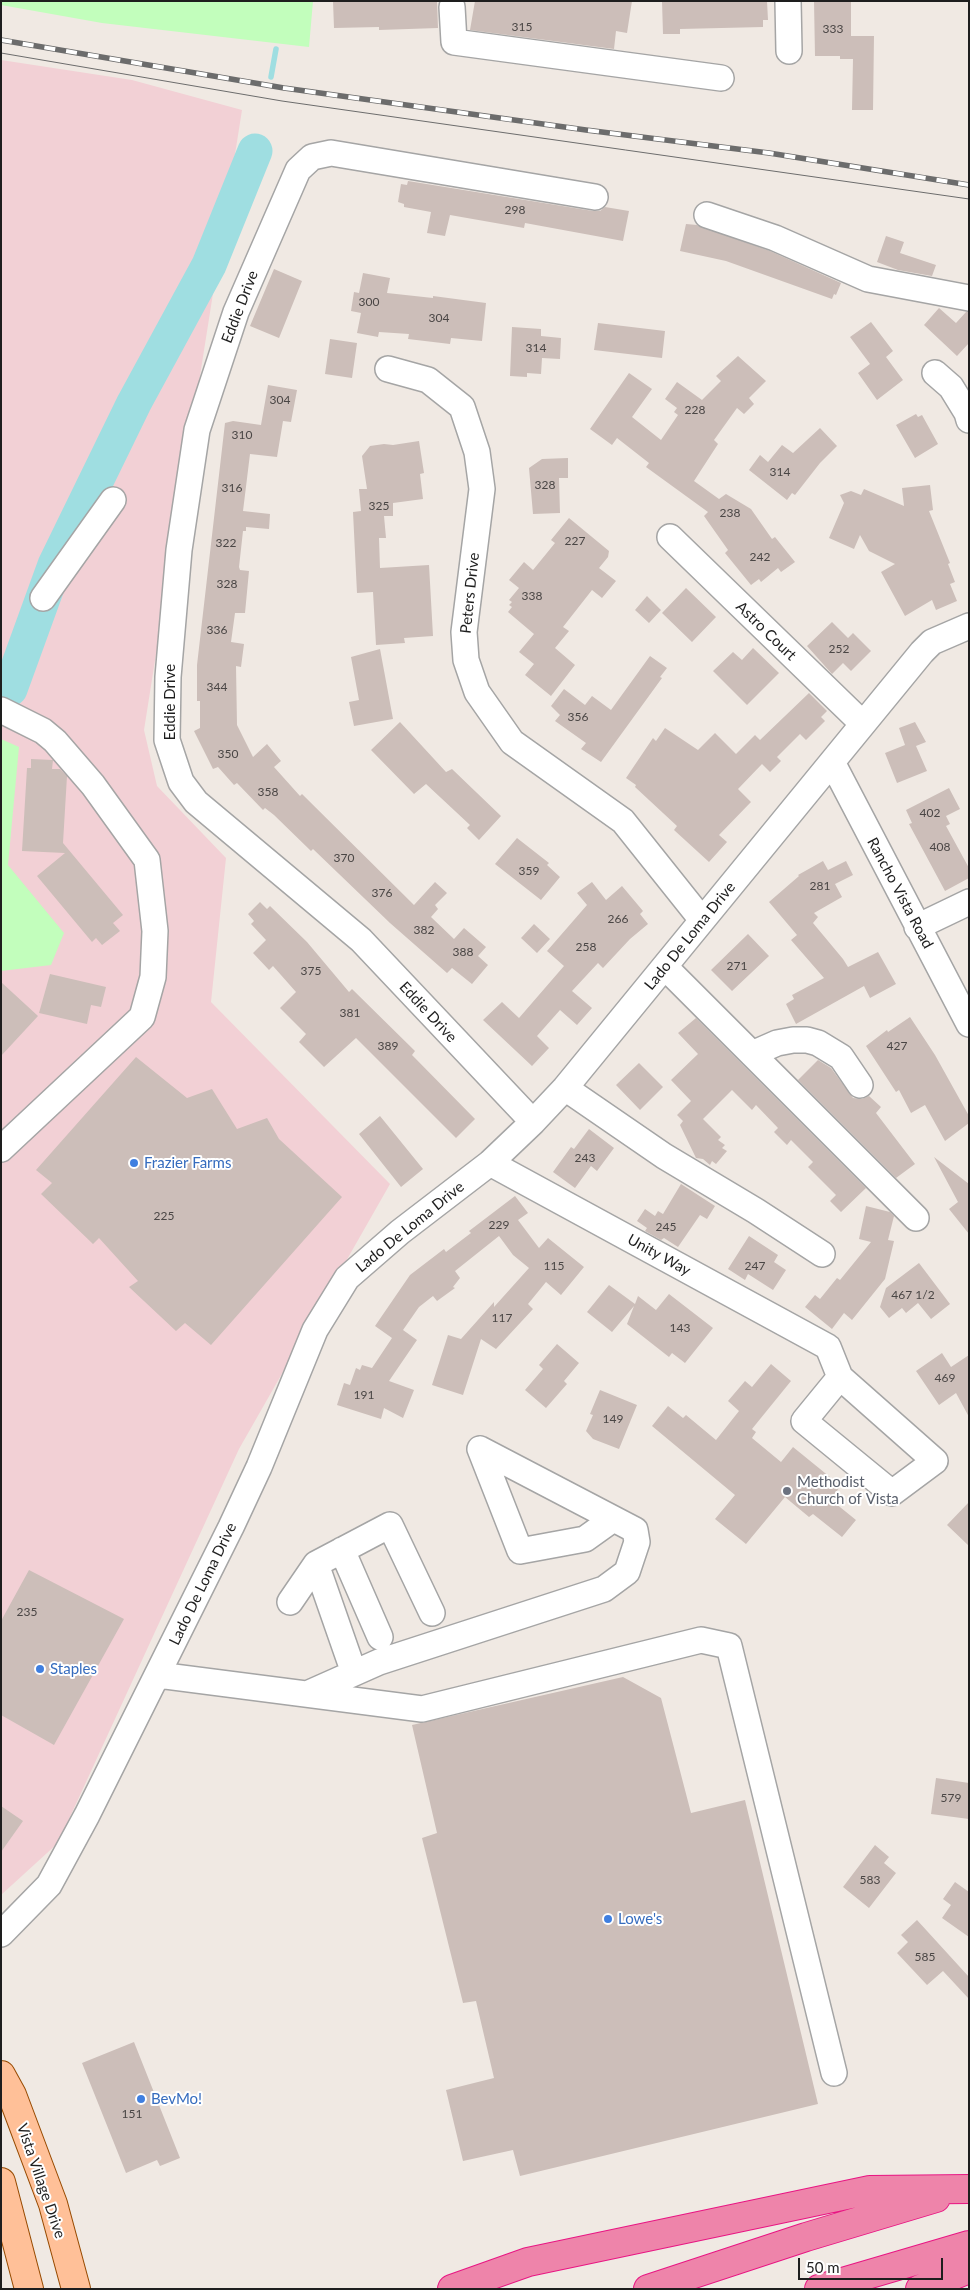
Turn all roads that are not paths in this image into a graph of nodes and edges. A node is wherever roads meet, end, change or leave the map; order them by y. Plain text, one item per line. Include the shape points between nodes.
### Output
1 (788, 1) edge
2 (452, 7) dead end
3 (788, 51) dead end
4 (721, 78) dead end
5 (595, 196) dead end
6 (707, 215) dead end
7 (969, 298) edge
8 (388, 368) dead end
9 (935, 373) dead end
10 (969, 420) edge
11 (113, 500) dead end
12 (670, 537) dead end
13 (43, 598) dead end
14 (969, 626) edge
15 (12, 715) edge
16 (863, 724) junction
17 (832, 762) junction
18 (969, 902) edge
19 (702, 920) junction
20 (918, 927) junction
21 (665, 966) junction
22 (969, 1024) edge
23 (752, 1054) junction
24 (860, 1085) dead end
25 (565, 1088) junction
26 (532, 1122) junction
27 (1, 1149) edge
28 (490, 1163) junction
29 (916, 1218) dead end
30 (822, 1254) dead end
31 (840, 1377) junction
32 (613, 1519) junction
33 (342, 1550) junction
34 (316, 1564) junction
35 (290, 1602) dead end
36 (432, 1613) dead end
37 (380, 1637) dead end
38 (354, 1673) junction
39 (158, 1675) junction
40 (307, 1694) junction
41 (1, 1934) edge
42 (834, 2073) dead end
43 (1, 2075) edge
44 (1, 2182) edge
45 (969, 2189) edge
46 (969, 2245) edge
47 (969, 2269) edge
48 (29, 2289) edge
49 (76, 2289) edge
50 (452, 2289) edge
51 (648, 2289) edge
52 (819, 2289) edge
53 (920, 2289) edge

1 - 3 street
2 - 4 street via 454,42
5 - 26 street, Eddie Drive via 331,153 312,157 298,170 236,312 197,430 179,550 168,677 167,740 181,782 196,802 361,940
6 - 7 street via 775,238 868,279
8 - 19 street, Peters Drive via 428,380 462,407 478,452 482,489 464,632 466,660 477,692 512,742 623,821
9 - 10 street via 951,386
11 - 13 street
12 - 16 street, Astro Court
14 - 16 street, Lado De Loma Drive via 932,642
15 - 27 street via 55,741 94,785 146,860 155,931 153,977 142,1017
16 - 17 street, Lado De Loma Drive
17 - 19 street, Lado De Loma Drive
17 - 20 street, Rancho Vista Road
18 - 20 street
19 - 21 street, Lado De Loma Drive
20 - 22 street, Rancho Vista Road
21 - 23 street
21 - 25 street, Lado De Loma Drive
23 - 24 street via 793,1040 818,1043 841,1057
23 - 29 street
25 - 26 street, Lado De Loma Drive
25 - 30 street via 664,1156
26 - 28 street, Lado De Loma Drive
28 - 31 street, Unity Way via 828,1347
28 - 39 street, Lado De Loma Drive via 400,1232 347,1278 315,1330 255,1476
31 - 31 street via 935,1461 892,1493 804,1421
32 - 32 street via 605,1514 480,1450 520,1551 585,1539
32 - 38 street via 635,1530 637,1542 627,1572 604,1589
33 - 34 street
33 - 36 street via 390,1525
33 - 37 street
34 - 35 street
34 - 38 street
38 - 40 street
39 - 40 street
39 - 41 street, Lado De Loma Drive via 49,1885
40 - 42 street via 422,1709 701,1640 729,1646
43 - 49 main road, Vista Village Drive via 12,2095 53,2204
44 - 48 main road
45 - 50 highway via 870,2190 528,2262
45 - 51 highway via 806,2237
46 - 52 highway
47 - 53 highway

